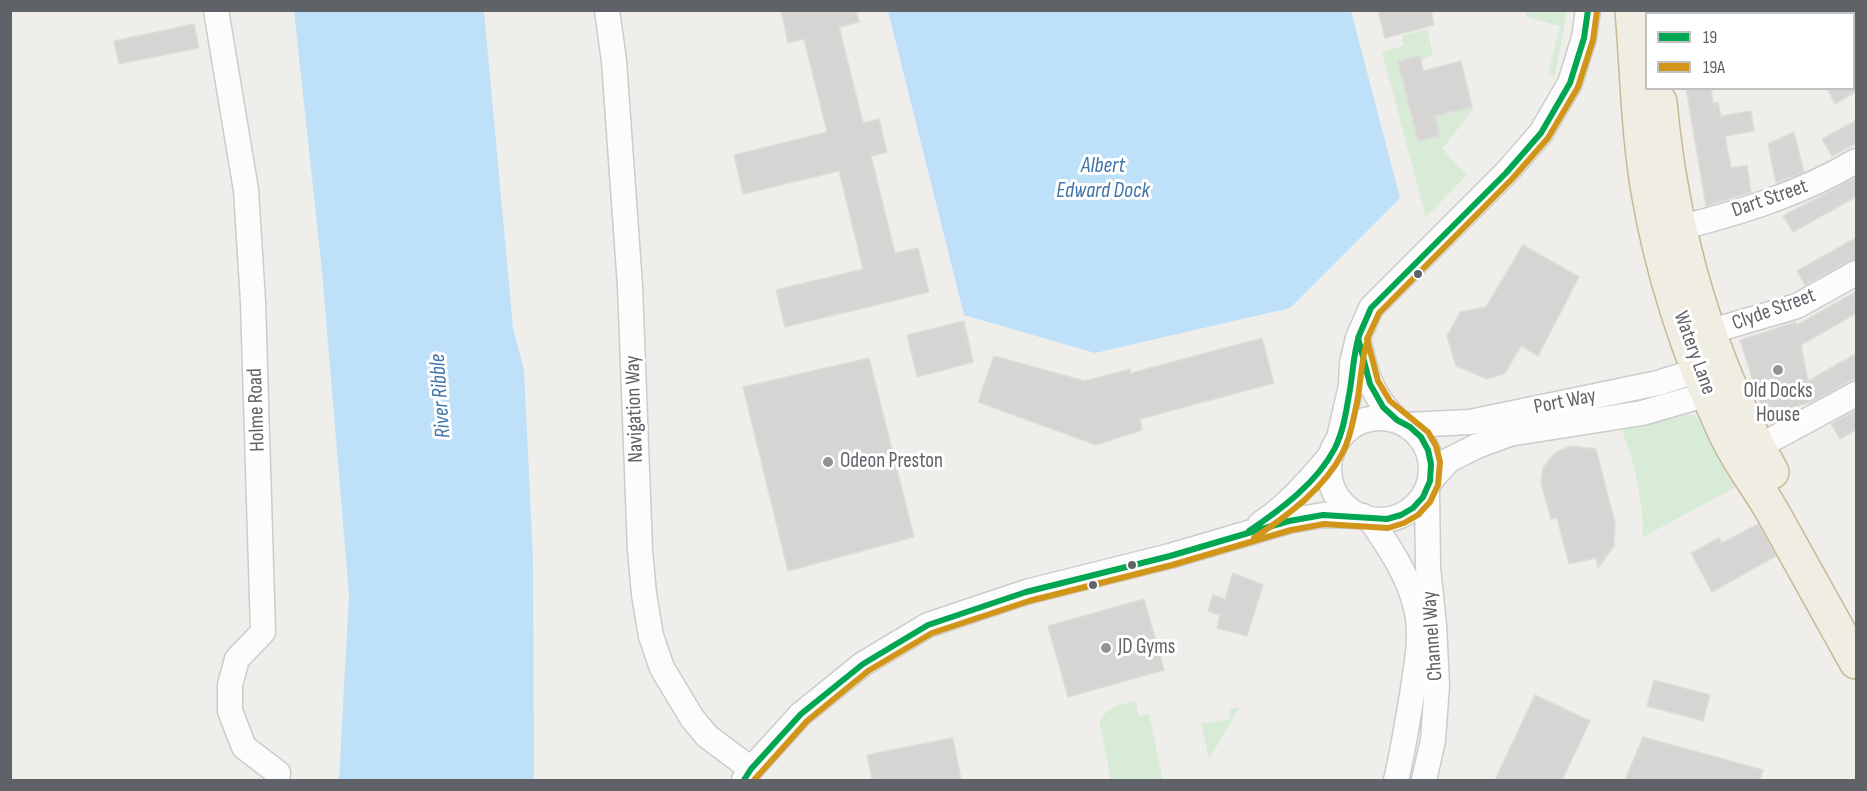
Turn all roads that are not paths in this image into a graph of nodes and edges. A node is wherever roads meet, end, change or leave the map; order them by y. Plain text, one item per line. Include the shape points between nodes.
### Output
1 (216, 10) edge
2 (607, 10) edge
3 (1588, 10) edge
4 (1632, 10) edge
5 (1659, 90) edge
6 (1857, 160) edge
7 (1679, 228) junction
8 (1857, 273) edge
9 (1699, 335) junction
10 (1358, 338) junction
11 (1715, 379) junction
12 (1857, 394) edge
13 (1402, 423) junction
14 (1336, 446) junction
15 (1758, 447) junction
16 (1428, 486) junction
17 (1366, 517) junction
18 (1243, 535) junction
19 (1853, 636) edge
20 (748, 775) edge
21 (278, 780) edge
22 (1396, 780) edge
23 (1424, 780) edge

1 - 21 street, Holme Road via 246,190 263,632 237,659 230,685 230,711 244,747 278,773
2 - 20 street, Navigation Way via 630,286 640,550 651,636 662,668 692,718
3 - 10 street via 1570,83 1541,133 1371,308
4 - 9 highway, Watery Lane via 1648,191 1676,304
5 - 7 highway, Watery Lane
6 - 7 street, Dart Street via 1823,180 1773,201
7 - 9 highway, Watery Lane via 1692,280
8 - 9 street, Clyde Street via 1797,306
9 - 11 highway, Watery Lane
10 - 13 street via 1370,384 1383,407
10 - 14 street
11 - 13 street, Port Way via 1658,383 1470,422
11 - 15 highway, Watery Lane
11 - 16 street, Port Way via 1642,413 1509,434 1449,460
11 - 19 highway, Watery Lane via 1726,435
12 - 15 street
13 - 14 street via 1368,419 1352,426
13 - 16 street via 1421,437 1428,450
14 - 17 street via 1330,471 1333,488 1342,502
14 - 18 street via 1297,493
15 - 19 highway, Watery Lane
16 - 17 street via 1413,508 1401,515 1387,519
16 - 23 street, Channel Way via 1428,568 1437,684 1433,740
17 - 18 street via 1323,515
17 - 22 street, Channel Way via 1396,558 1417,610 1419,652
18 - 20 street via 1026,592 928,625 863,664 801,714

